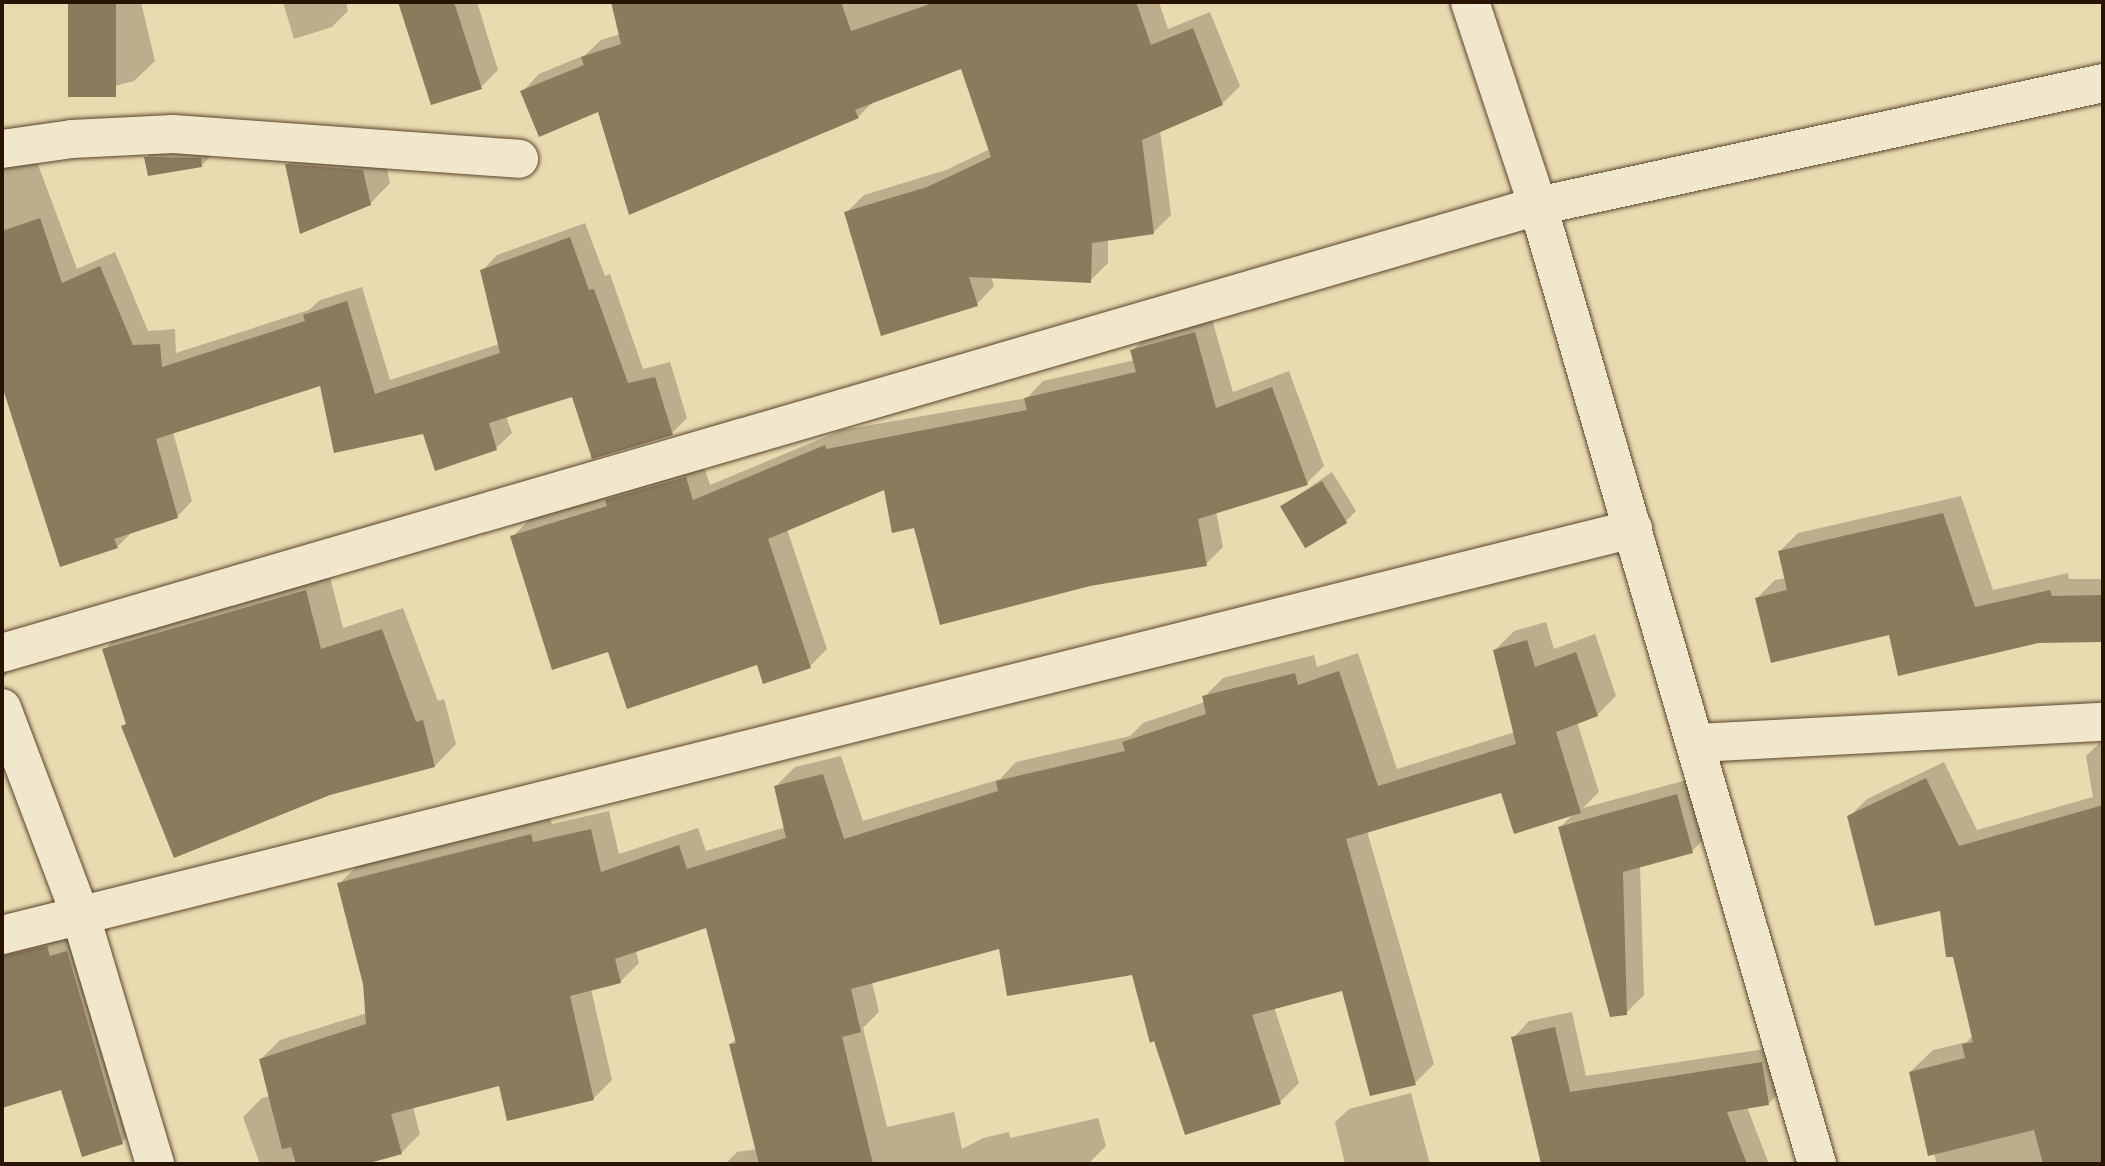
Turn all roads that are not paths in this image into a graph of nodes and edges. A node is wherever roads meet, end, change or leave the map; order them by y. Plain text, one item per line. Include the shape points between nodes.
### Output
1 (1470, 2) edge
2 (2103, 83) edge
3 (2, 149) edge
4 (519, 159) dead end
5 (1538, 206) junction
6 (1633, 529) junction
7 (2, 653) edge
8 (2, 708) edge
9 (2103, 722) edge
10 (1697, 743) junction
11 (81, 917) junction
12 (2, 935) edge
13 (155, 1164) edge
14 (1817, 1164) edge

1 - 5 street
2 - 5 street
3 - 4 street via 72,139 173,134
5 - 6 street
5 - 7 street
6 - 10 street
6 - 11 street
8 - 11 street
9 - 10 street
10 - 14 street
11 - 12 street
11 - 13 street

